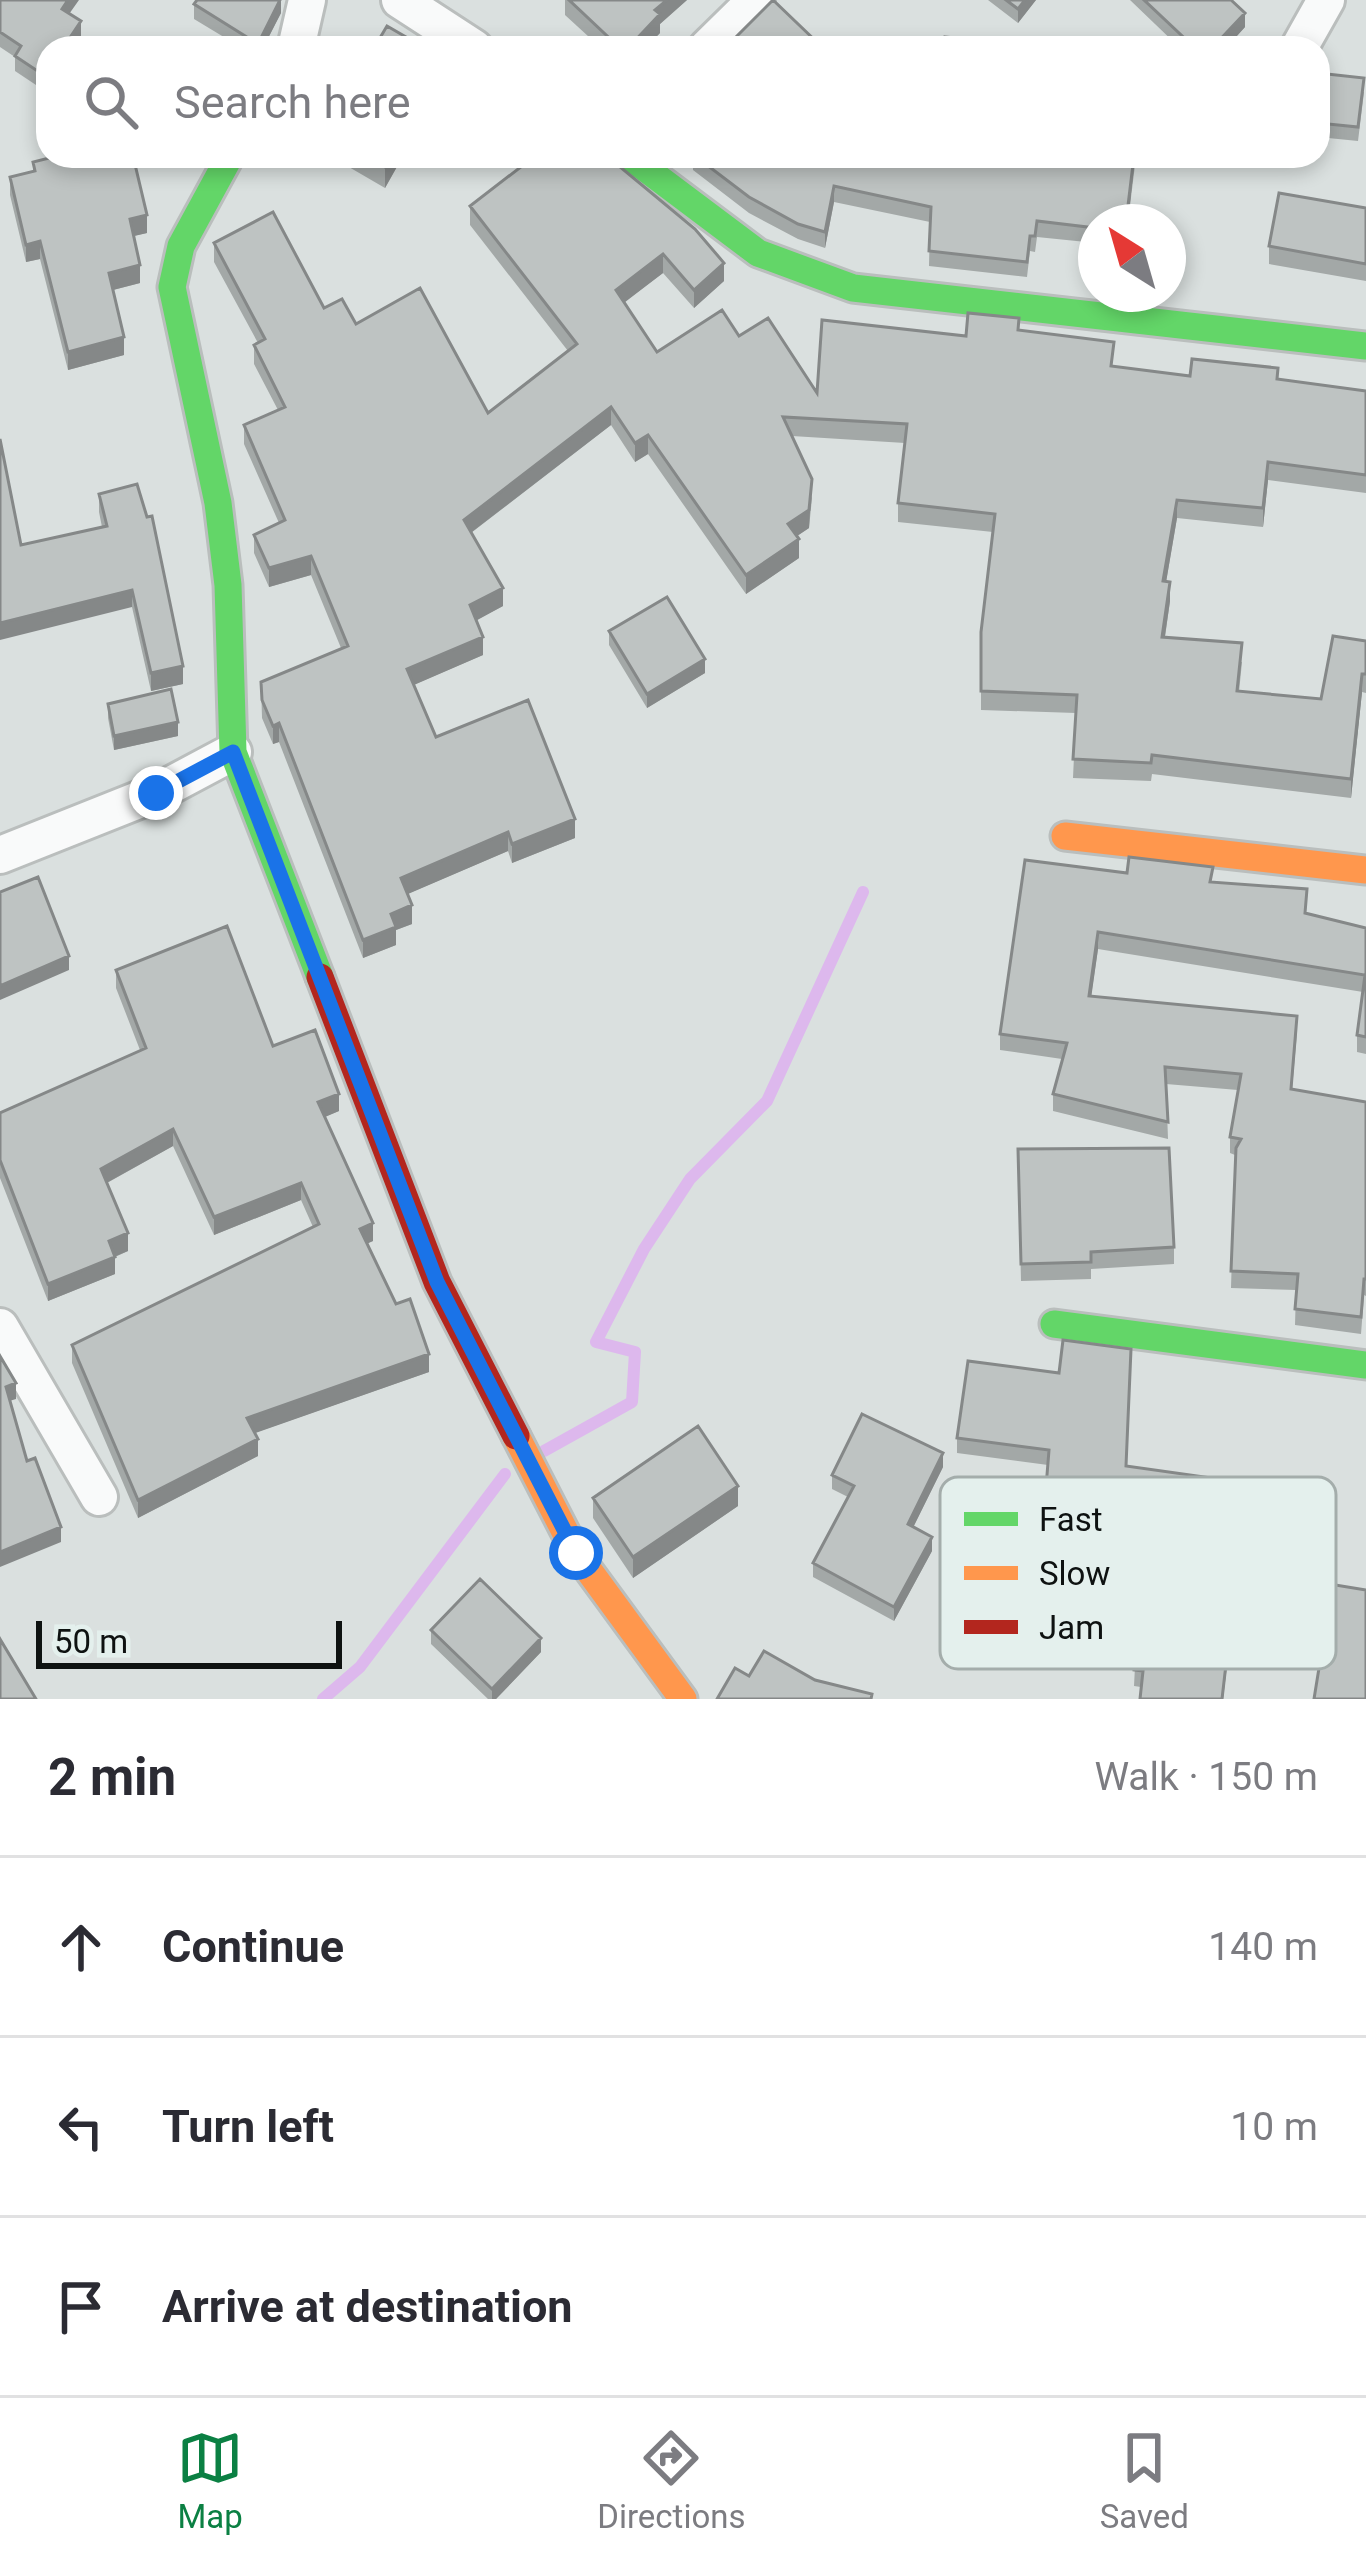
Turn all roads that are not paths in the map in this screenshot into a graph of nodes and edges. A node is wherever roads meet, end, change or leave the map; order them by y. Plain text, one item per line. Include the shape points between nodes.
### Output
1 (308, 0) edge
2 (400, 0) edge
3 (756, 0) edge
4 (1325, 0) edge
5 (299, 36) edge
6 (456, 36) edge
7 (719, 36) edge
8 (1306, 36) edge
9 (223, 168) edge
10 (644, 168) edge
11 (1366, 346) edge
12 (233, 752) junction
13 (1066, 836) dead end
14 (0, 855) edge
15 (1366, 870) edge
16 (1054, 1324) dead end
17 (0, 1327) edge
18 (1366, 1365) edge
19 (99, 1497) dead end
20 (683, 1699) edge

1 - 5 street
2 - 6 street
3 - 7 street
4 - 8 street
9 - 12 street via 181,246 172,287 218,503
10 - 11 street via 733,242 795,276
12 - 14 street via 156,793
12 - 20 street via 437,1282 576,1553
13 - 15 street
16 - 18 street
17 - 19 street

